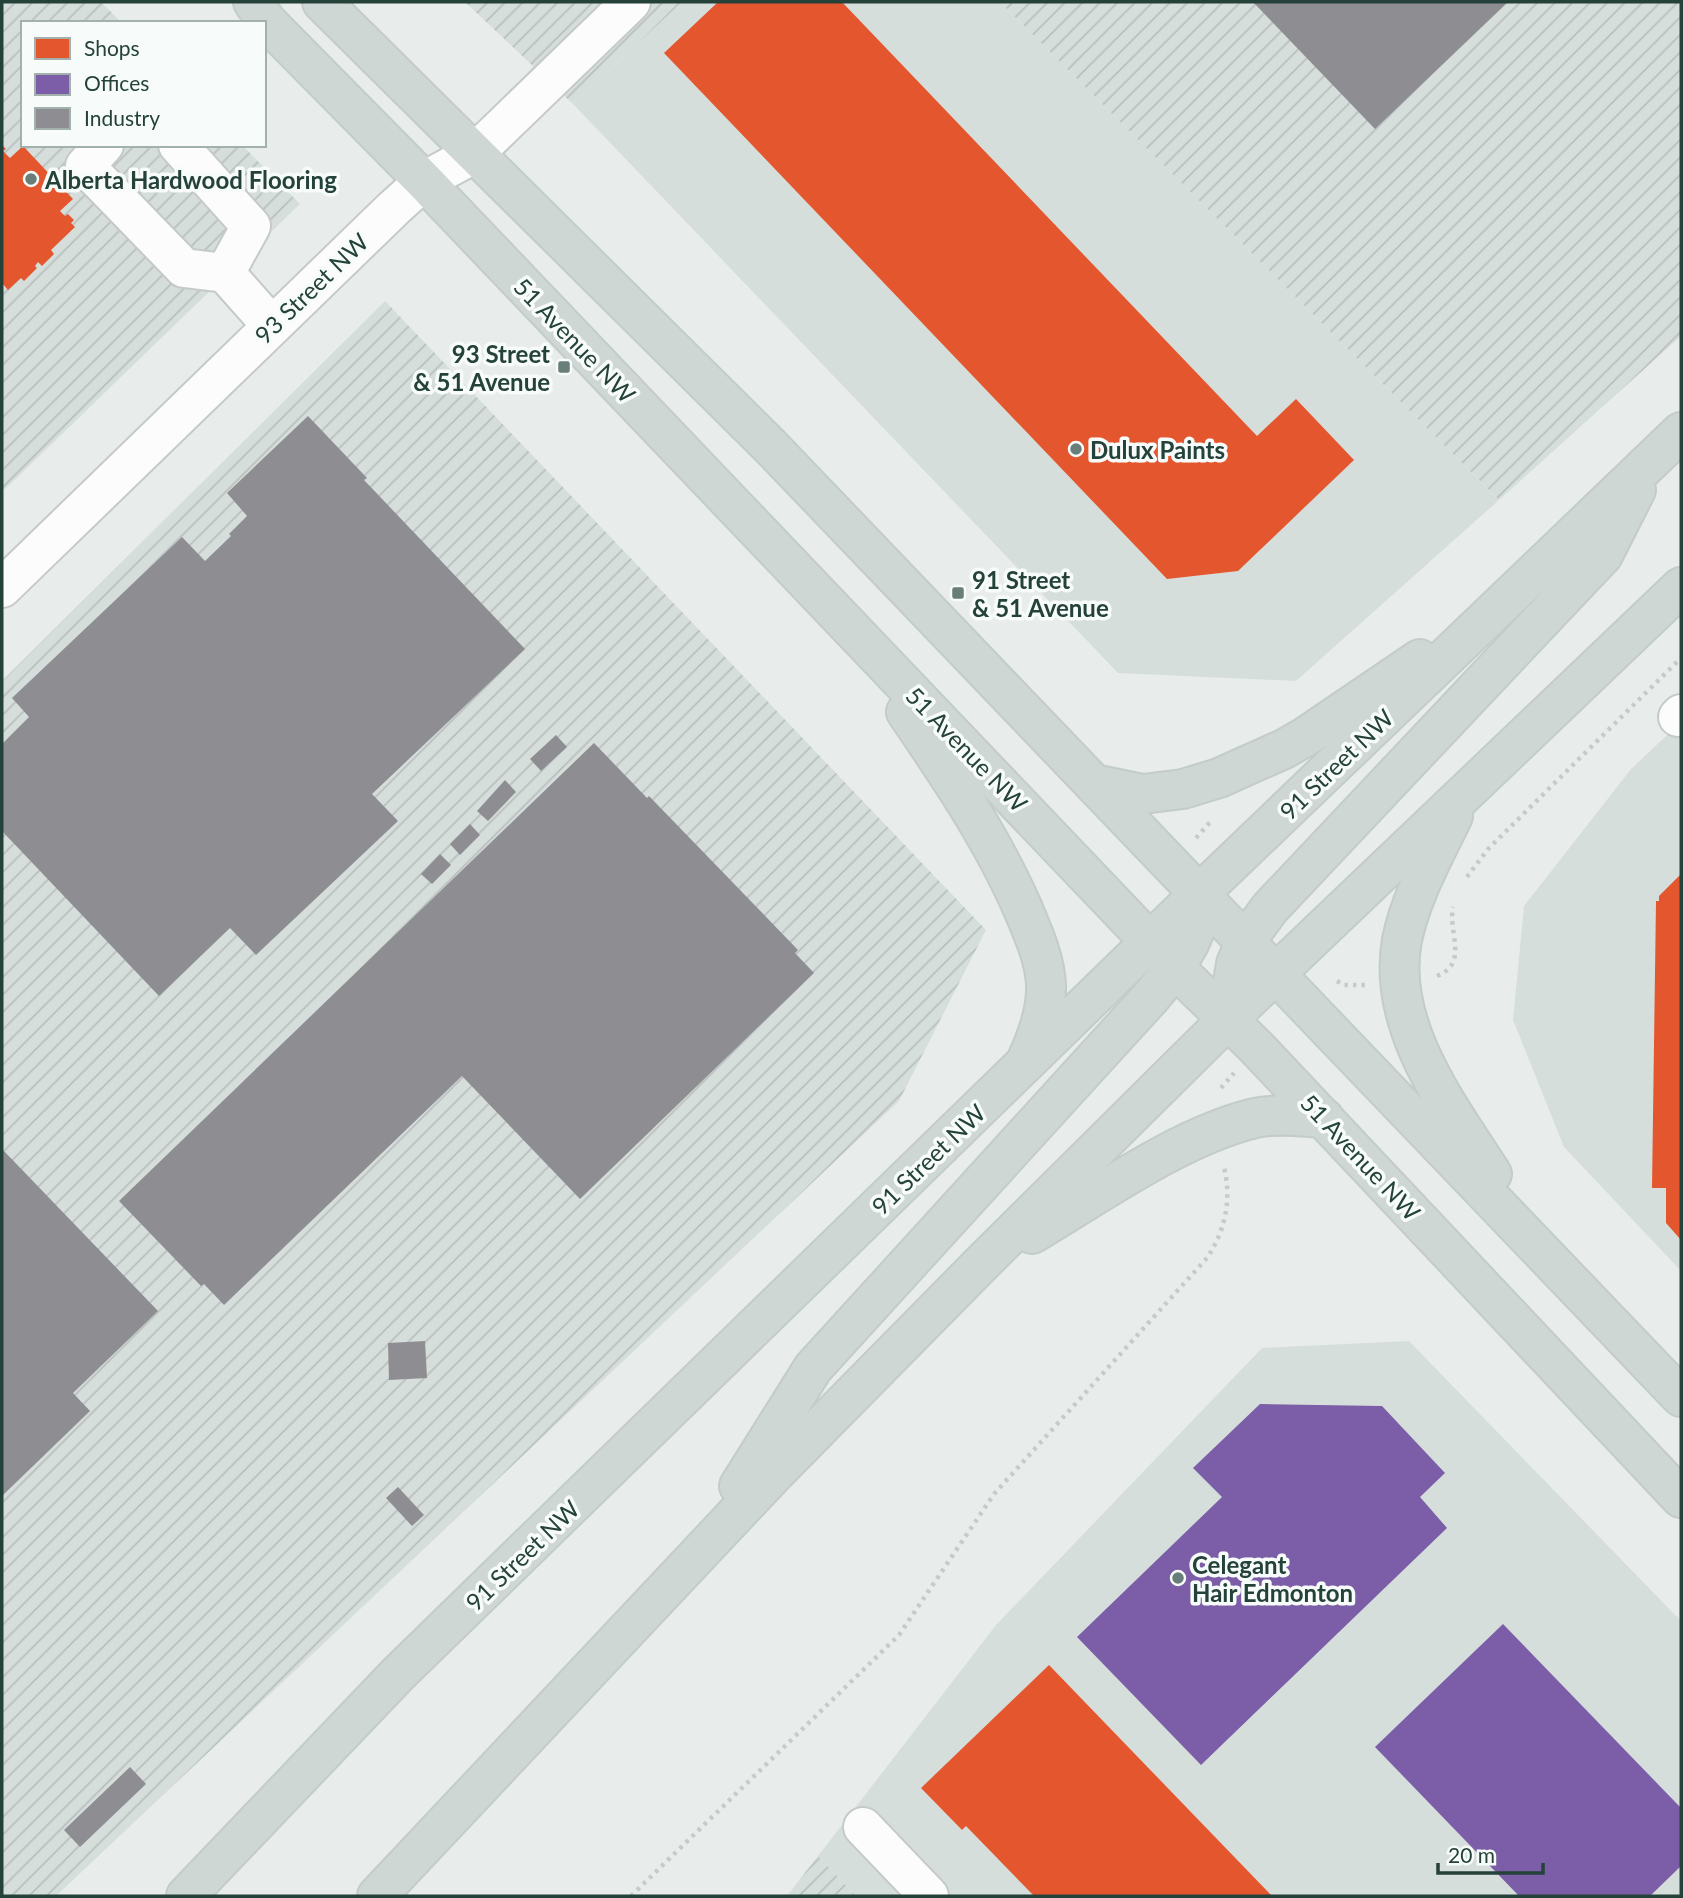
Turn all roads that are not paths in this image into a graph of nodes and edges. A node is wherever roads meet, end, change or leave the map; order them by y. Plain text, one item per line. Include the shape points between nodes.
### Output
1 (253, 2) edge
2 (322, 2) edge
3 (631, 2) edge
4 (102, 147) edge
5 (180, 147) edge
6 (474, 154) junction
7 (424, 181) junction
8 (225, 273) junction
9 (272, 326) junction
10 (1681, 432) edge
11 (1650, 463) junction
12 (1681, 587) edge
13 (2, 588) edge
14 (1509, 599) junction
15 (839, 615) junction
16 (1094, 784) junction
17 (1462, 795) junction
18 (1199, 894) junction
19 (1245, 942) junction
20 (1163, 955) junction
21 (1276, 973) junction
22 (1227, 1020) junction
23 (1022, 1067) junction
24 (1324, 1118) junction
25 (1540, 1250) junction
26 (982, 1264) junction
27 (1681, 1397) edge
28 (1681, 1498) edge
29 (695, 1555) junction
30 (863, 1828) dead end
31 (186, 1896) edge
32 (377, 1896) edge
33 (929, 1896) edge

1 - 7 main road, 51 Avenue NW via 267,22
2 - 6 main road
3 - 6 street, 93 Street NW
4 - 8 street via 85,166 184,268
5 - 8 street via 251,226
6 - 7 street, 93 Street NW
6 - 16 main road via 770,446
7 - 9 street, 93 Street NW
7 - 15 main road, 51 Avenue NW
8 - 9 street
9 - 13 street, 93 Street NW
10 - 11 main road, 91 Street NW
11 - 14 main road, 91 Street NW
11 - 19 main road via 1603,555 1272,906
12 - 17 main road
14 - 16 main road via 1305,737 1262,760 1198,785 1161,793
14 - 18 main road, 91 Street NW
15 - 20 main road, 51 Avenue NW
15 - 23 main road via 963,795 1001,862 1032,932 1043,965 1046,1000 1041,1025
16 - 18 main road
17 - 21 main road
17 - 25 main road via 1414,899 1402,939 1406,1013 1443,1098
18 - 19 main road
18 - 20 main road via 1200,918
19 - 21 main road
19 - 22 main road via 1236,964
20 - 22 main road, 51 Avenue NW
20 - 23 main road, 91 Street NW
20 - 29 main road via 1152,997 814,1367
21 - 22 main road
21 - 25 main road
22 - 24 main road, 51 Avenue NW
22 - 26 main road
23 - 31 main road, 91 Street NW via 398,1674
24 - 26 main road via 1256,1118 1215,1132 1140,1168
24 - 28 main road, 51 Avenue NW
25 - 27 main road
26 - 29 main road
29 - 32 main road
30 - 33 street

